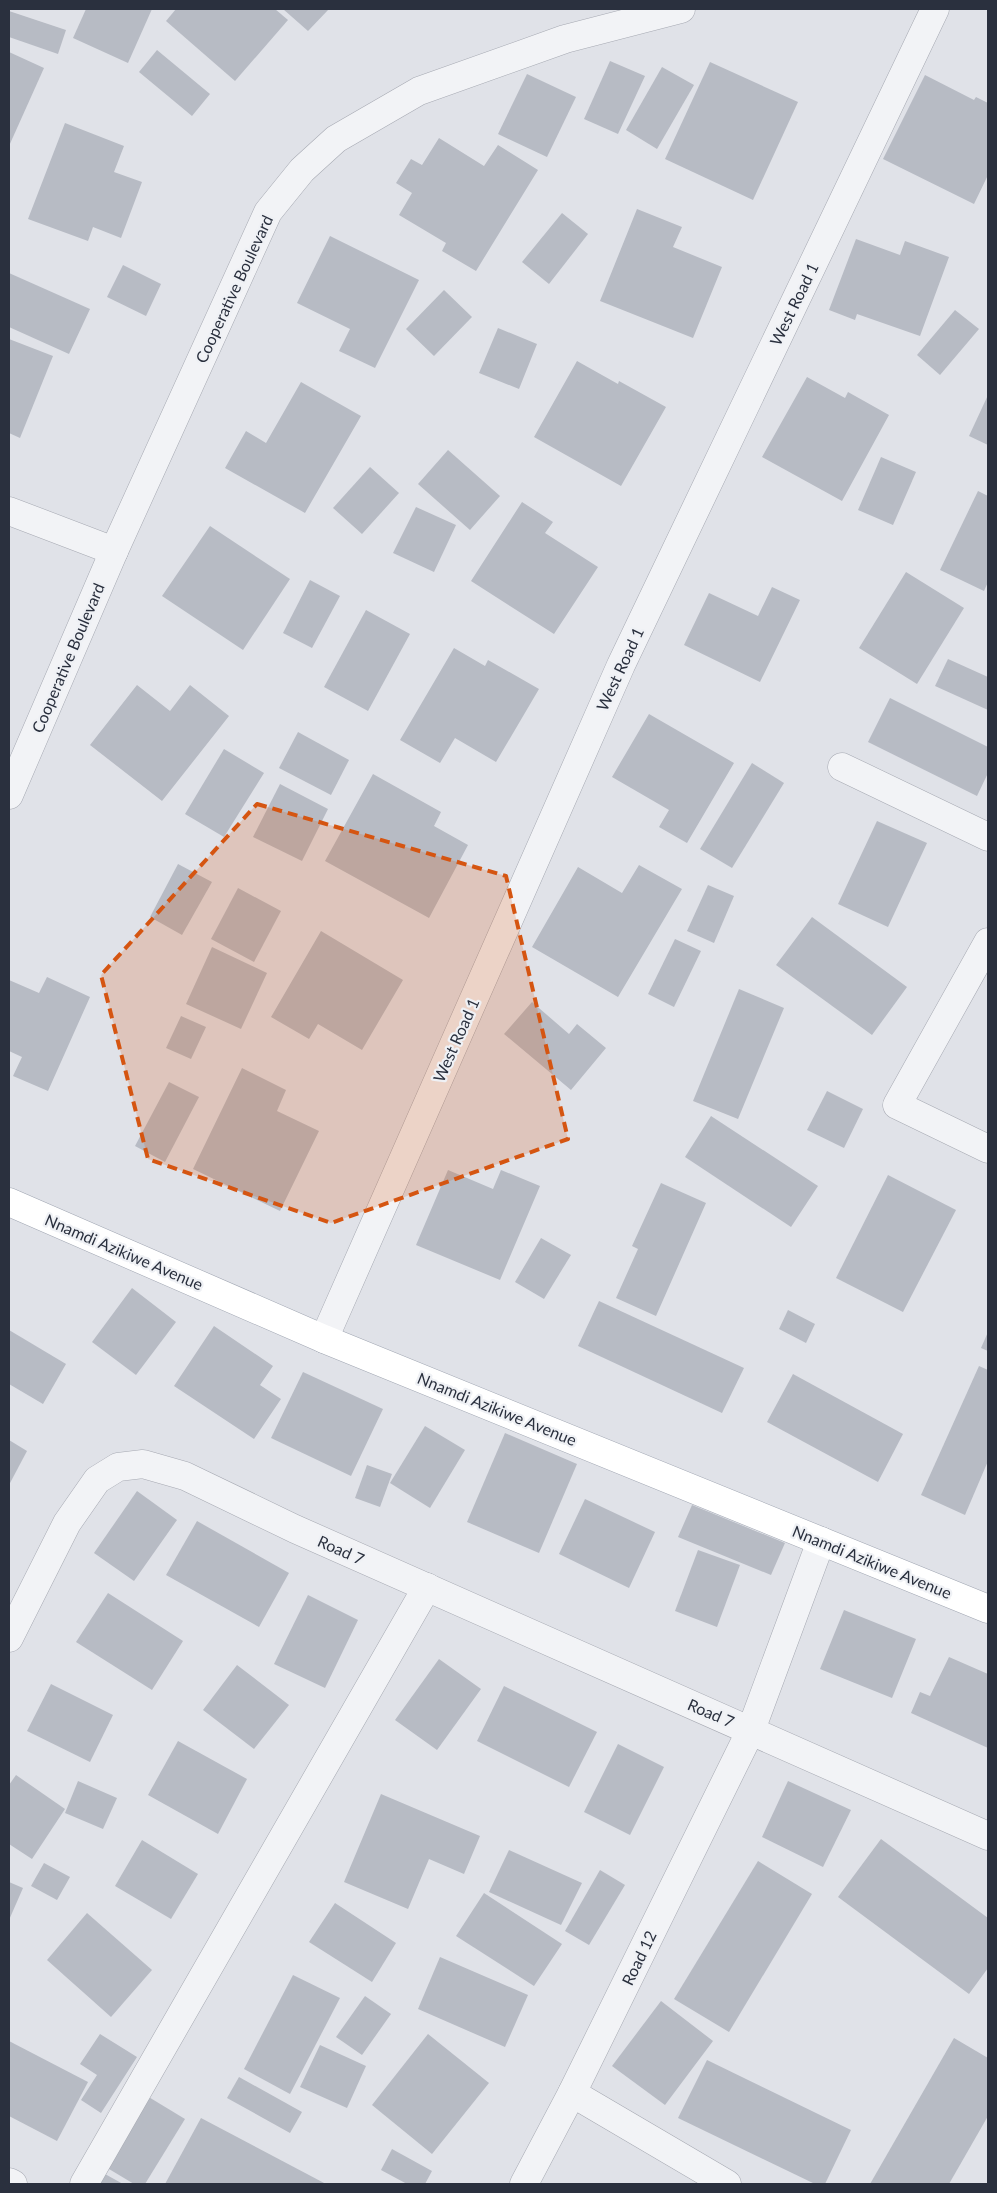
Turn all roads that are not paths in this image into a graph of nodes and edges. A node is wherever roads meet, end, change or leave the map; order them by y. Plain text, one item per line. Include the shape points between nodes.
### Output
1 (681, 9) edge
2 (935, 9) edge
3 (9, 511) edge
4 (114, 550) junction
5 (842, 767) dead end
6 (9, 796) edge
7 (988, 837) edge
8 (988, 942) edge
9 (988, 1149) edge
10 (9, 1202) edge
11 (324, 1339) junction
12 (821, 1541) junction
13 (427, 1587) junction
14 (988, 1609) edge
15 (9, 1638) edge
16 (751, 1730) junction
17 (988, 1836) edge
18 (572, 2093) junction
19 (9, 2182) edge
20 (13, 2184) edge
21 (84, 2184) edge
22 (524, 2184) edge
23 (727, 2184) edge

1 - 4 street, Cooperative Boulevard via 565,39 419,91 336,139 302,170 268,212
2 - 11 street, West Road 1 via 621,664
3 - 4 street
4 - 6 street, Cooperative Boulevard
5 - 7 street
8 - 9 street via 897,1104
10 - 11 main road, Nnamdi Azikiwe Avenue
11 - 12 main road, Nnamdi Azikiwe Avenue
12 - 14 main road, Nnamdi Azikiwe Avenue
12 - 16 street, Road 12
13 - 15 street, Road 7 via 295,1529 186,1476 143,1464 118,1467 97,1480 67,1523
13 - 16 street, Road 7
13 - 21 street
16 - 17 street, Road 7
16 - 18 street, Road 12
18 - 22 street, Road 12
18 - 23 street
19 - 20 street

